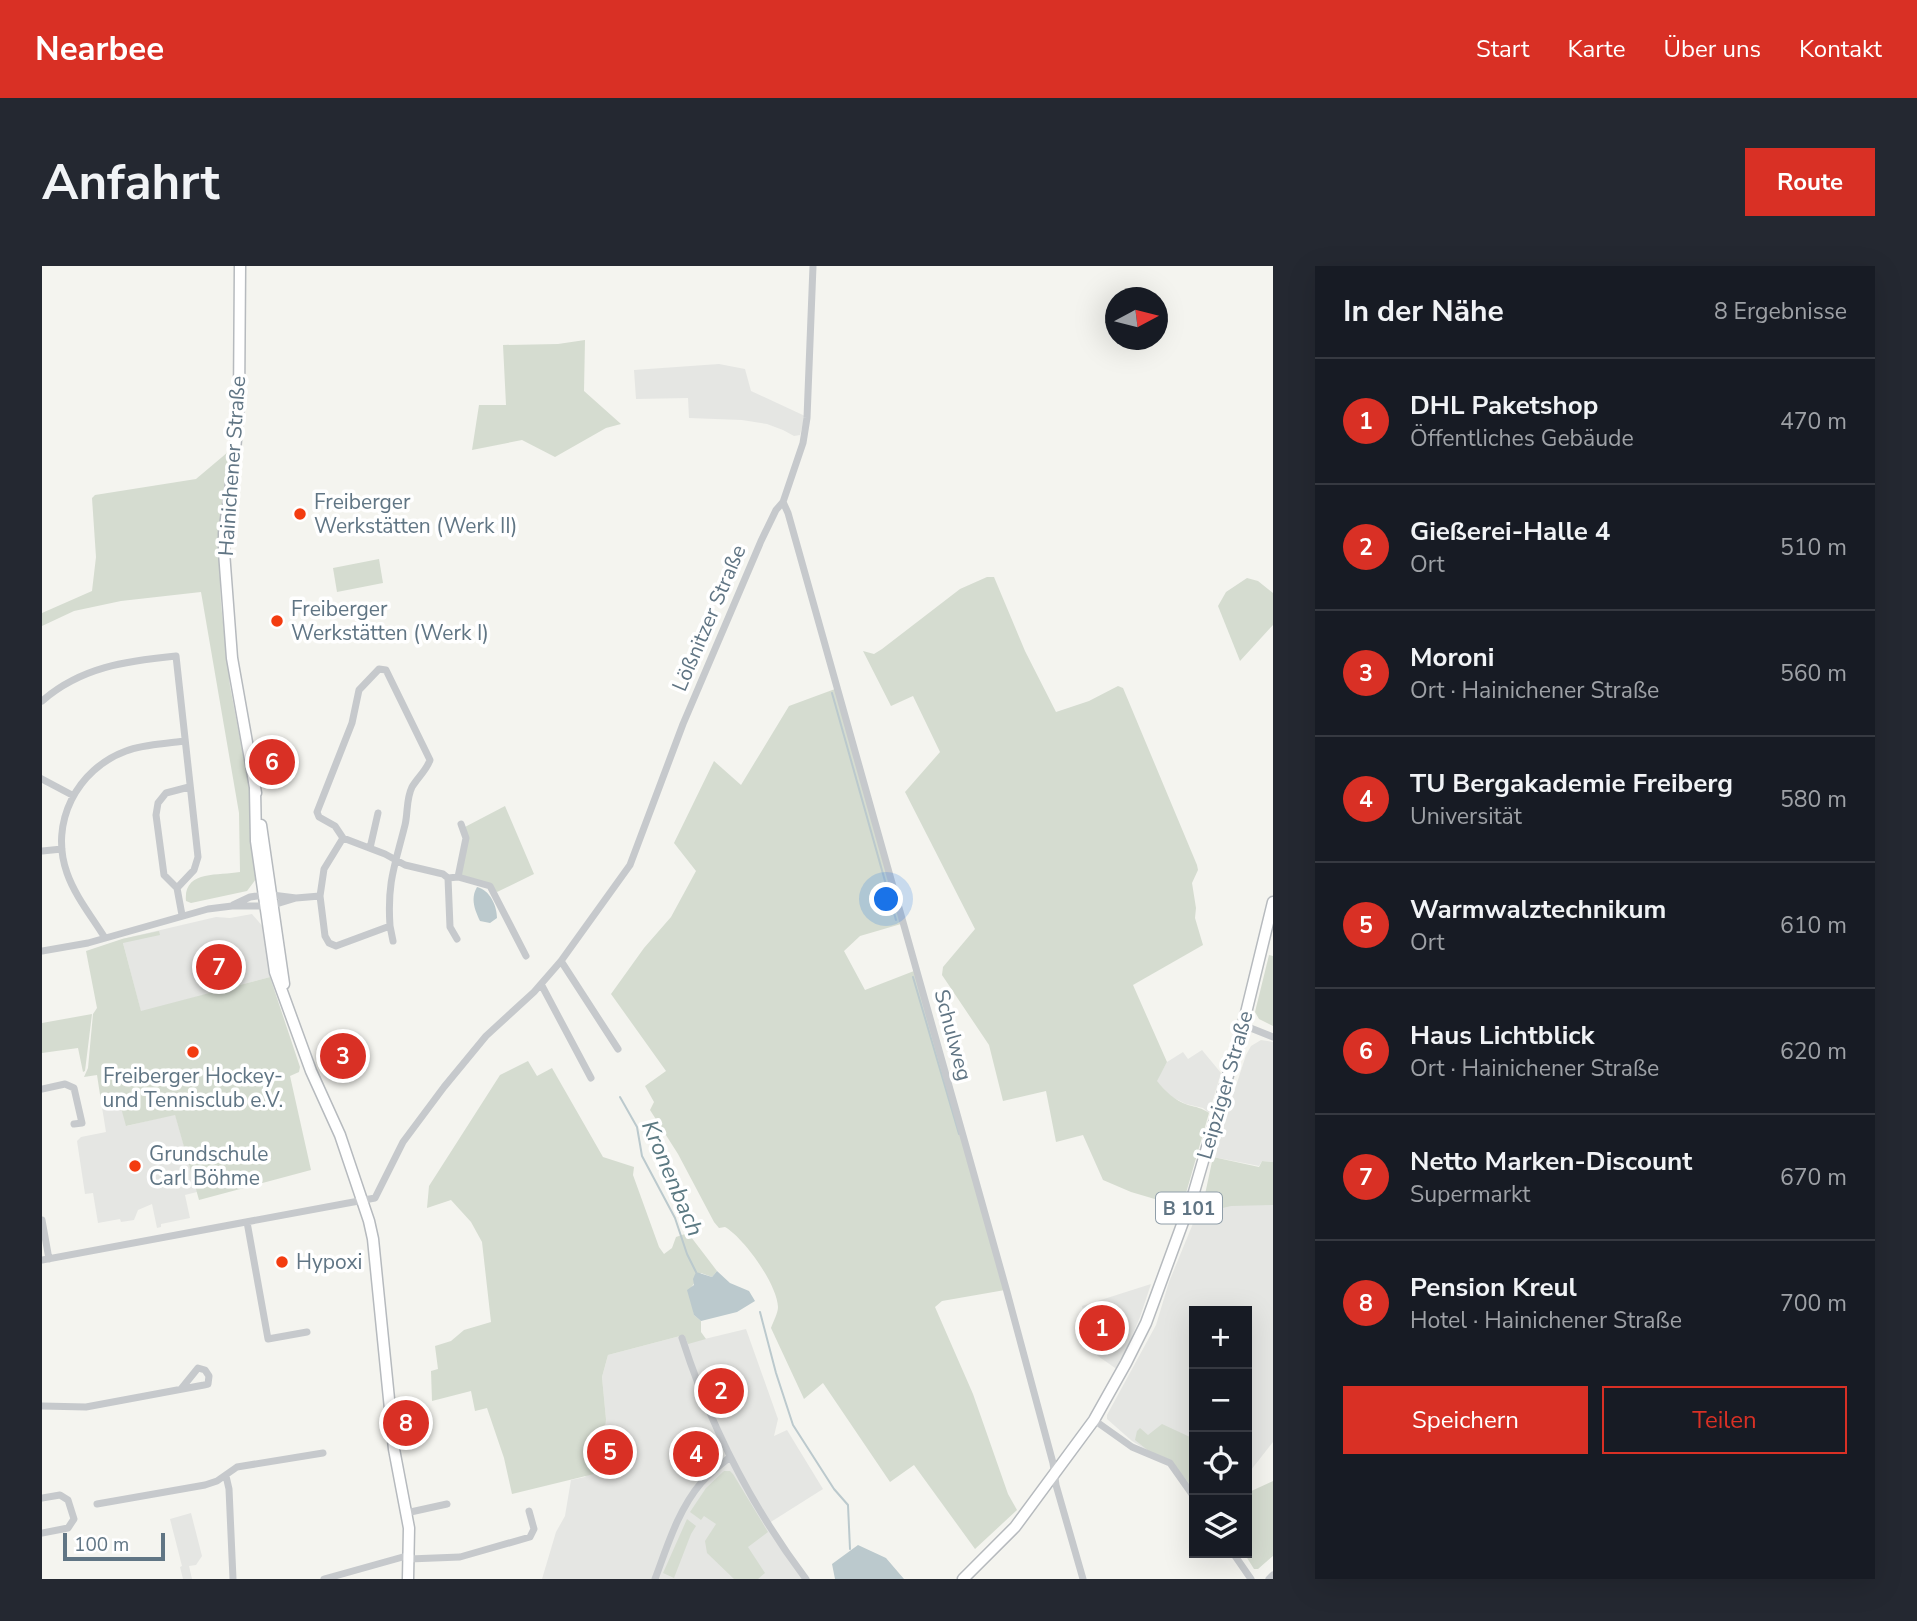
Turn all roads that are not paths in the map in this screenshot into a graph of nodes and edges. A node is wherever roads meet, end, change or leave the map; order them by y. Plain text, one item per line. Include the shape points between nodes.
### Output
1 (240, 266) edge
2 (813, 266) edge
3 (783, 502) junction
4 (42, 701) edge
5 (184, 741) junction
6 (42, 779) edge
7 (189, 786) junction
8 (72, 795) junction
9 (378, 813) dead end
10 (461, 824) dead end
11 (343, 838) junction
12 (369, 848) junction
13 (62, 849) junction
14 (42, 851) edge
15 (394, 860) junction
16 (458, 877) junction
17 (449, 878) junction
18 (177, 888) junction
19 (320, 896) junction
20 (269, 900) junction
21 (1273, 902) edge
22 (182, 915) junction
23 (390, 926) junction
24 (105, 938) junction
25 (457, 939) dead end
26 (393, 941) dead end
27 (42, 951) edge
28 (526, 956) dead end
29 (561, 961) junction
30 (541, 985) junction
31 (1243, 1025) junction
32 (1273, 1037) edge
33 (618, 1049) dead end
34 (591, 1078) dead end
35 (42, 1089) edge
36 (74, 1124) dead end
37 (363, 1202) junction
38 (42, 1220) edge
39 (247, 1222) junction
40 (46, 1259) edge
41 (307, 1332) dead end
42 (682, 1338) dead end
43 (181, 1389) dead end
44 (42, 1406) edge
45 (1094, 1420) junction
46 (323, 1453) dead end
47 (730, 1457) junction
48 (1054, 1472) junction
49 (226, 1476) junction
50 (1193, 1495) edge
51 (42, 1498) edge
52 (97, 1504) dead end
53 (447, 1504) dead end
54 (529, 1511) dead end
55 (406, 1513) junction
56 (42, 1534) edge
57 (409, 1557) junction
58 (1236, 1558) edge
59 (1273, 1575) edge
60 (233, 1579) edge
61 (324, 1579) edge
62 (408, 1579) edge
63 (655, 1579) edge
64 (806, 1579) edge
65 (963, 1579) edge
66 (1083, 1579) edge
67 (1251, 1579) edge
68 (1269, 1579) edge

1 - 20 main road, Hainichener Straße via 239,403 225,552 232,658
2 - 3 street, Lößnitzer Straße via 807,418
3 - 29 street, Lößnitzer Straße via 750,565 630,865
3 - 48 street, Schulweg
4 - 5 street via 93,670 176,656
5 - 7 street
5 - 8 street via 117,754 87,776
6 - 8 street
7 - 18 street via 197,863
7 - 18 street via 166,793 156,815 164,875
8 - 13 street
9 - 12 street
10 - 16 street via 466,838
11 - 12 street
11 - 15 street via 335,826 319,817 317,807 352,723 359,690 379,669 386,670 430,760 412,788
11 - 19 street via 324,869
12 - 15 street
13 - 14 street
13 - 24 street via 71,883
15 - 17 street
15 - 23 street via 388,901
16 - 17 street
16 - 28 street via 489,886
17 - 25 street via 450,927
18 - 22 street
19 - 20 street
19 - 23 street via 329,943 341,946
20 - 22 street
20 - 37 main road, Hainichener Straße via 288,1008
21 - 31 main road, Leipziger Straße / B 101
22 - 24 street
23 - 26 street
24 - 27 street
29 - 30 street, Lößnitzer Straße
29 - 33 street
30 - 34 street
30 - 37 street, Lößnitzer Straße via 480,1043 403,1142 377,1196
31 - 32 street
31 - 45 main road, Leipziger Straße / B 101 via 1194,1192 1146,1323
35 - 36 street via 65,1084 74,1088 82,1123
37 - 39 street
37 - 55 main road, Hainichener Straße via 373,1240 394,1448
38 - 40 street
39 - 40 street
39 - 41 street via 268,1339
42 - 47 street
43 - 44 street via 86,1406
45 - 48 main road, Leipziger Straße / B 101
45 - 50 street via 1132,1447 1170,1463
46 - 49 street via 237,1467
47 - 63 street via 693,1494
47 - 64 street
48 - 65 main road, Leipziger Straße / B 101 via 1015,1527
48 - 66 street, Schulweg
49 - 52 street via 205,1485
49 - 60 street
51 - 56 street via 60,1495 68,1500 74,1519 68,1528
53 - 55 street
54 - 57 street via 534,1529 530,1537 460,1557
55 - 57 main road, Hainichener Straße
57 - 61 street
57 - 62 main road, Hainichener Straße
58 - 67 street
59 - 68 street

